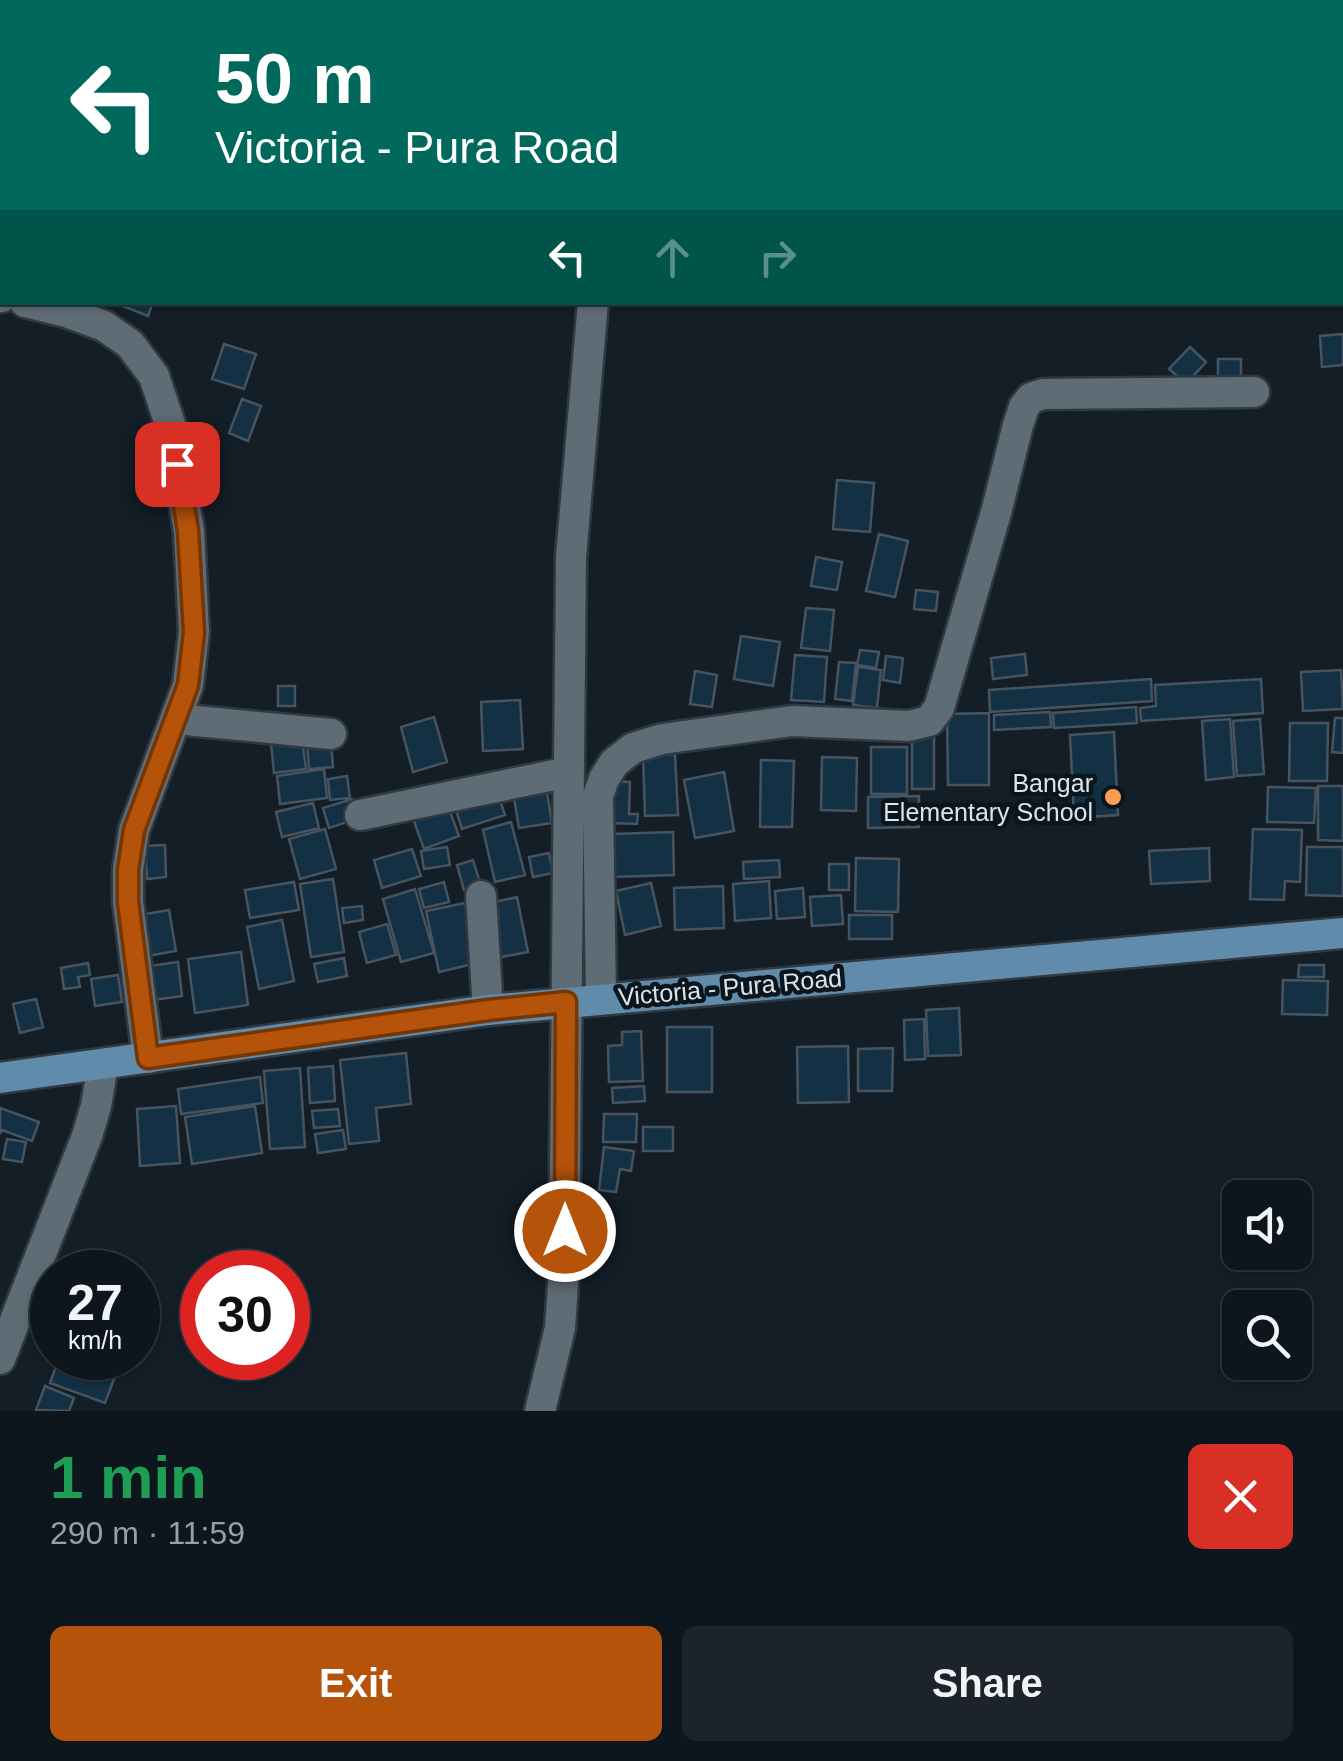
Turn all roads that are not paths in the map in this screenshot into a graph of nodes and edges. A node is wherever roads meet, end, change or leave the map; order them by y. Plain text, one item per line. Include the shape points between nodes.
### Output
1 (37, 305) edge
2 (593, 305) edge
3 (1254, 392) dead end
4 (176, 719) junction
5 (331, 734) dead end
6 (569, 772) junction
7 (360, 815) dead end
8 (481, 896) dead end
9 (1343, 933) edge
10 (600, 998) junction
11 (566, 1002) junction
12 (488, 1010) junction
13 (148, 1058) junction
14 (103, 1064) junction
15 (0, 1078) edge
16 (0, 1360) edge
17 (540, 1411) edge

1 - 4 street via 104,326 130,344 154,376 172,430 188,531 194,632
2 - 6 street via 571,558
3 - 10 street via 1031,398 939,708 929,721 792,721 662,739 614,763 598,796
4 - 5 street
4 - 13 street via 134,830 128,870
6 - 7 street
6 - 11 street
8 - 12 street
9 - 10 main road, Victoria - Pura Road
10 - 11 main road, Victoria - Pura Road
11 - 12 main road, Victoria - Pura Road
11 - 17 street via 564,1269 560,1328
12 - 13 main road, Victoria - Pura Road
13 - 14 main road, Victoria - Pura Road
14 - 15 main road, Victoria - Pura Road
14 - 16 street via 88,1136

